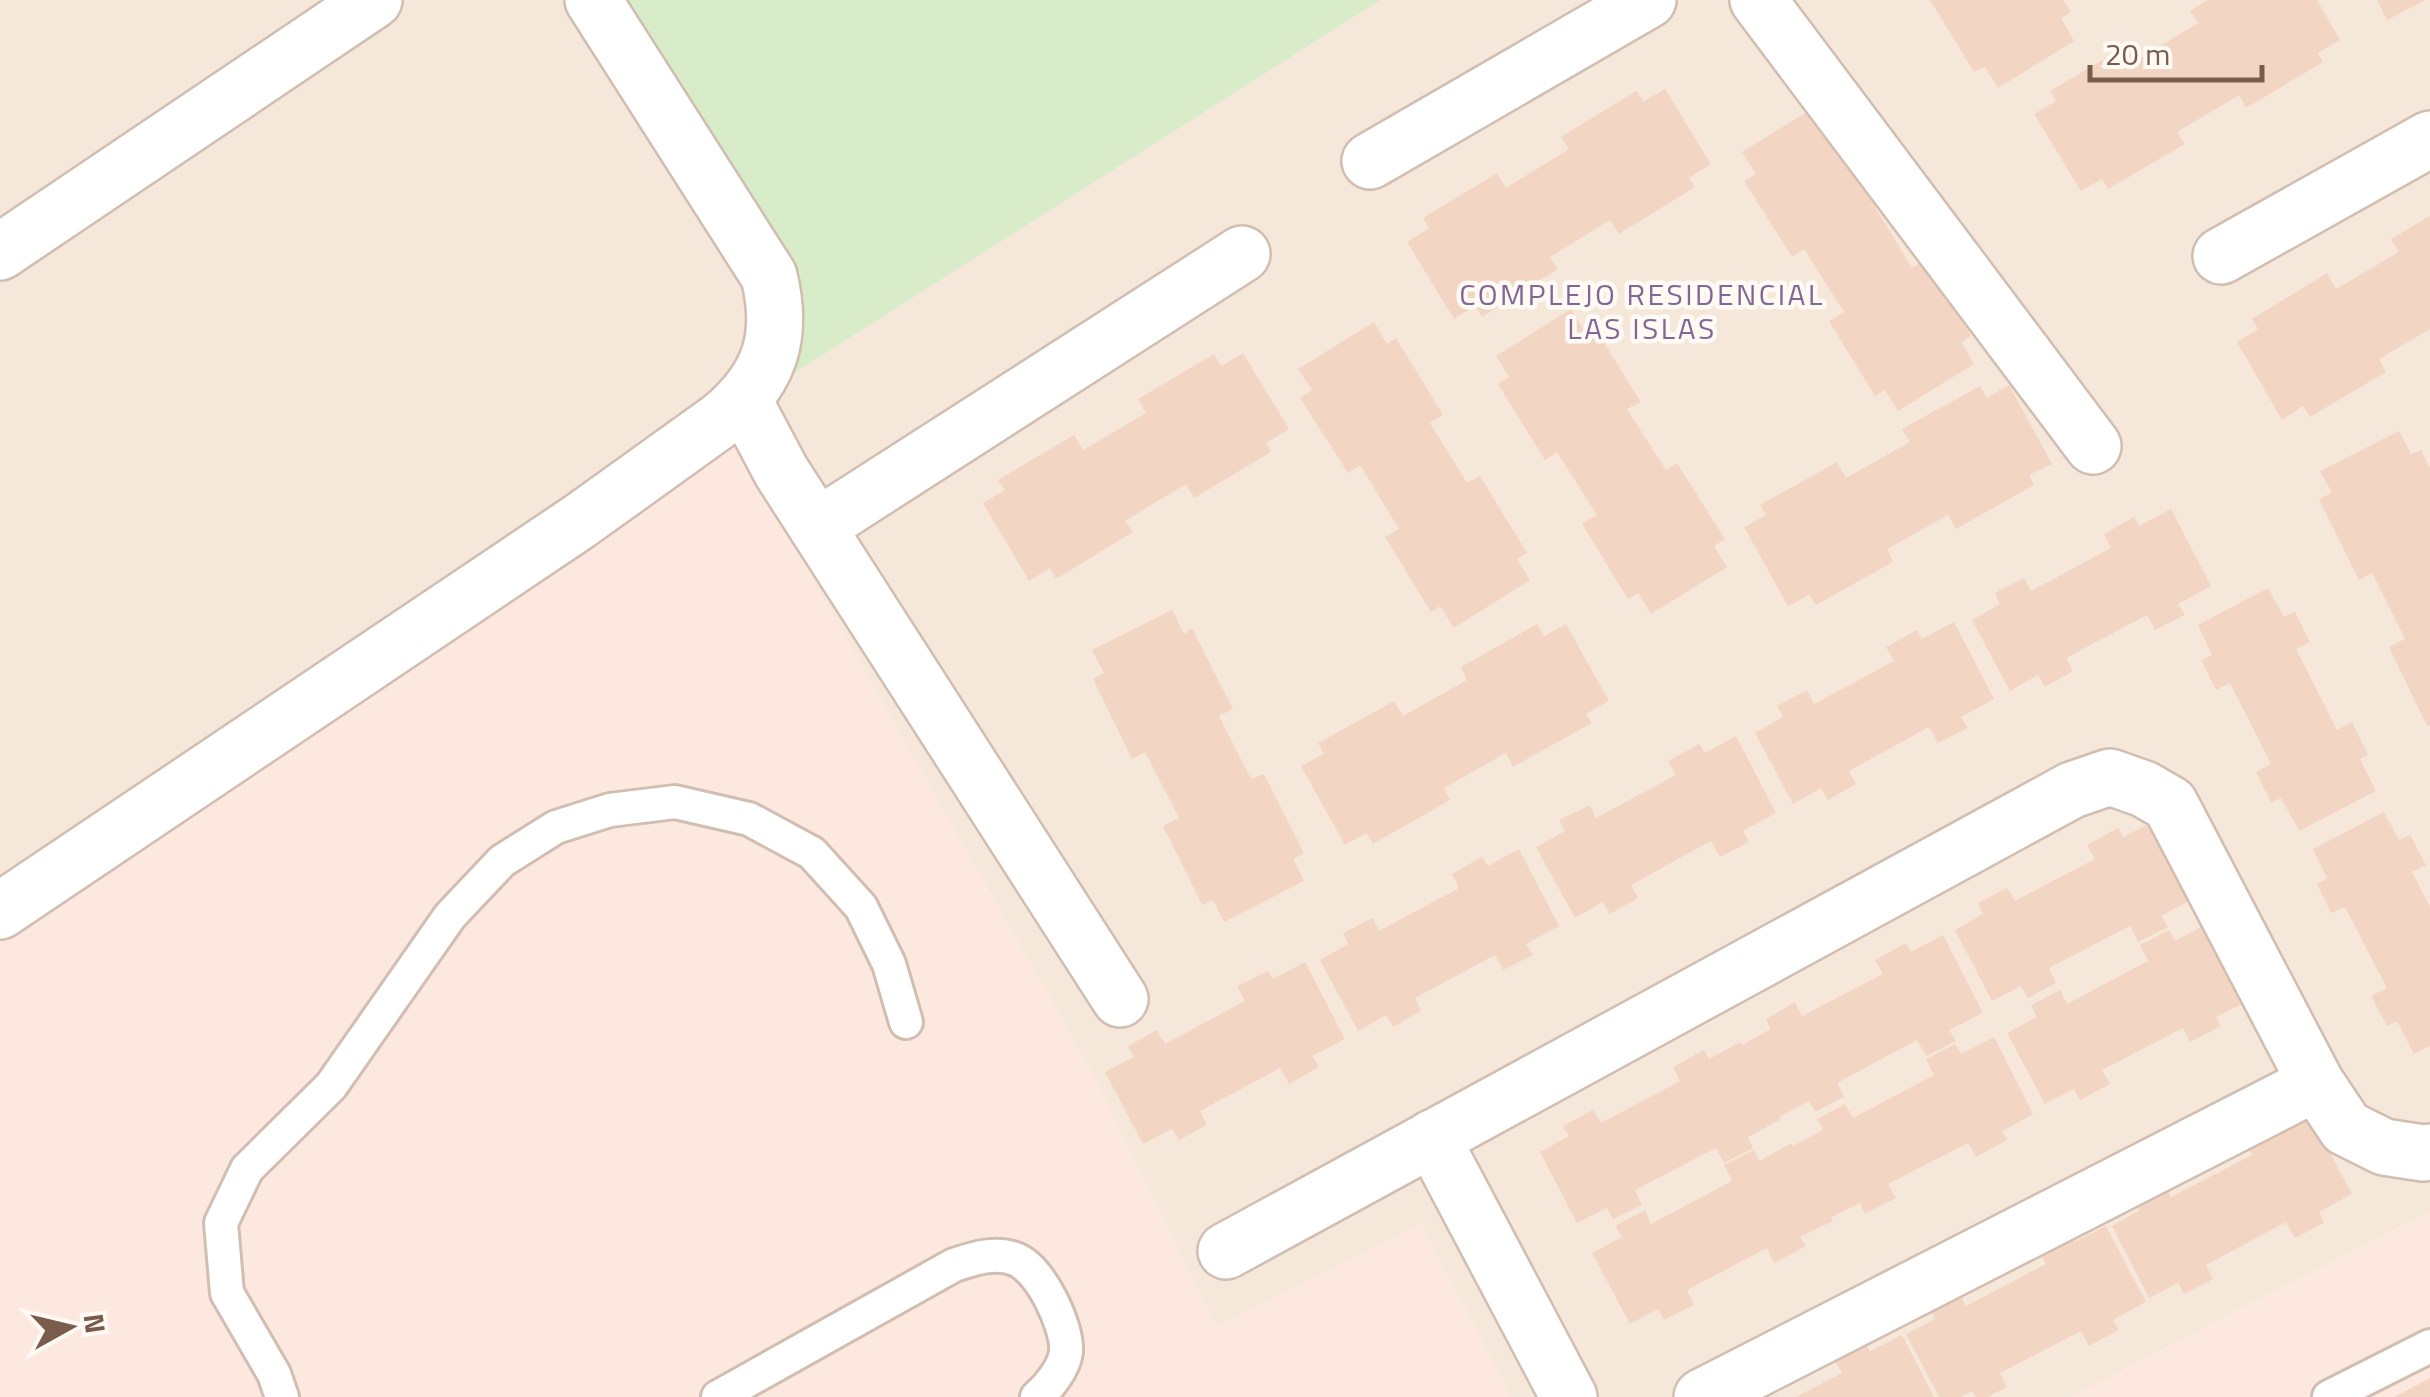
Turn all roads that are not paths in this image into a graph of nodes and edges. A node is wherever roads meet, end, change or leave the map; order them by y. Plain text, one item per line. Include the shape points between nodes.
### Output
1 (374, 0) edge
2 (593, 0) edge
3 (1648, 0) edge
4 (1758, 0) edge
5 (2430, 139) edge
6 (1370, 161) dead end
7 (0, 252) edge
8 (1242, 254) dead end
9 (2221, 256) dead end
10 (744, 401) junction
11 (2092, 446) dead end
12 (817, 527) junction
13 (0, 911) edge
14 (1120, 999) dead end
15 (906, 1022) dead end
16 (2316, 1083) junction
17 (1432, 1138) junction
18 (2430, 1152) edge
19 (1226, 1251) dead end
20 (2430, 1346) edge
21 (282, 1397) edge
22 (718, 1397) edge
23 (1037, 1397) edge
24 (1569, 1397) edge
25 (1702, 1397) edge
26 (2329, 1397) edge

1 - 7 street
2 - 10 street via 768,276 776,326 772,351
3 - 6 street
4 - 11 street
5 - 9 street
8 - 12 street
10 - 12 street
10 - 13 street via 580,521
12 - 14 street
15 - 21 lane via 889,964 861,907 812,852 749,819 675,802 610,810 556,827 502,861 450,916 331,1086 247,1169 221,1223 227,1293
16 - 17 street via 2170,804 2110,778 2072,790
16 - 18 street via 2346,1128 2384,1147
16 - 25 street
17 - 19 street
17 - 24 street
20 - 26 lane
22 - 23 lane via 954,1265 985,1256 1016,1259 1038,1277 1060,1320 1066,1353 1052,1386

